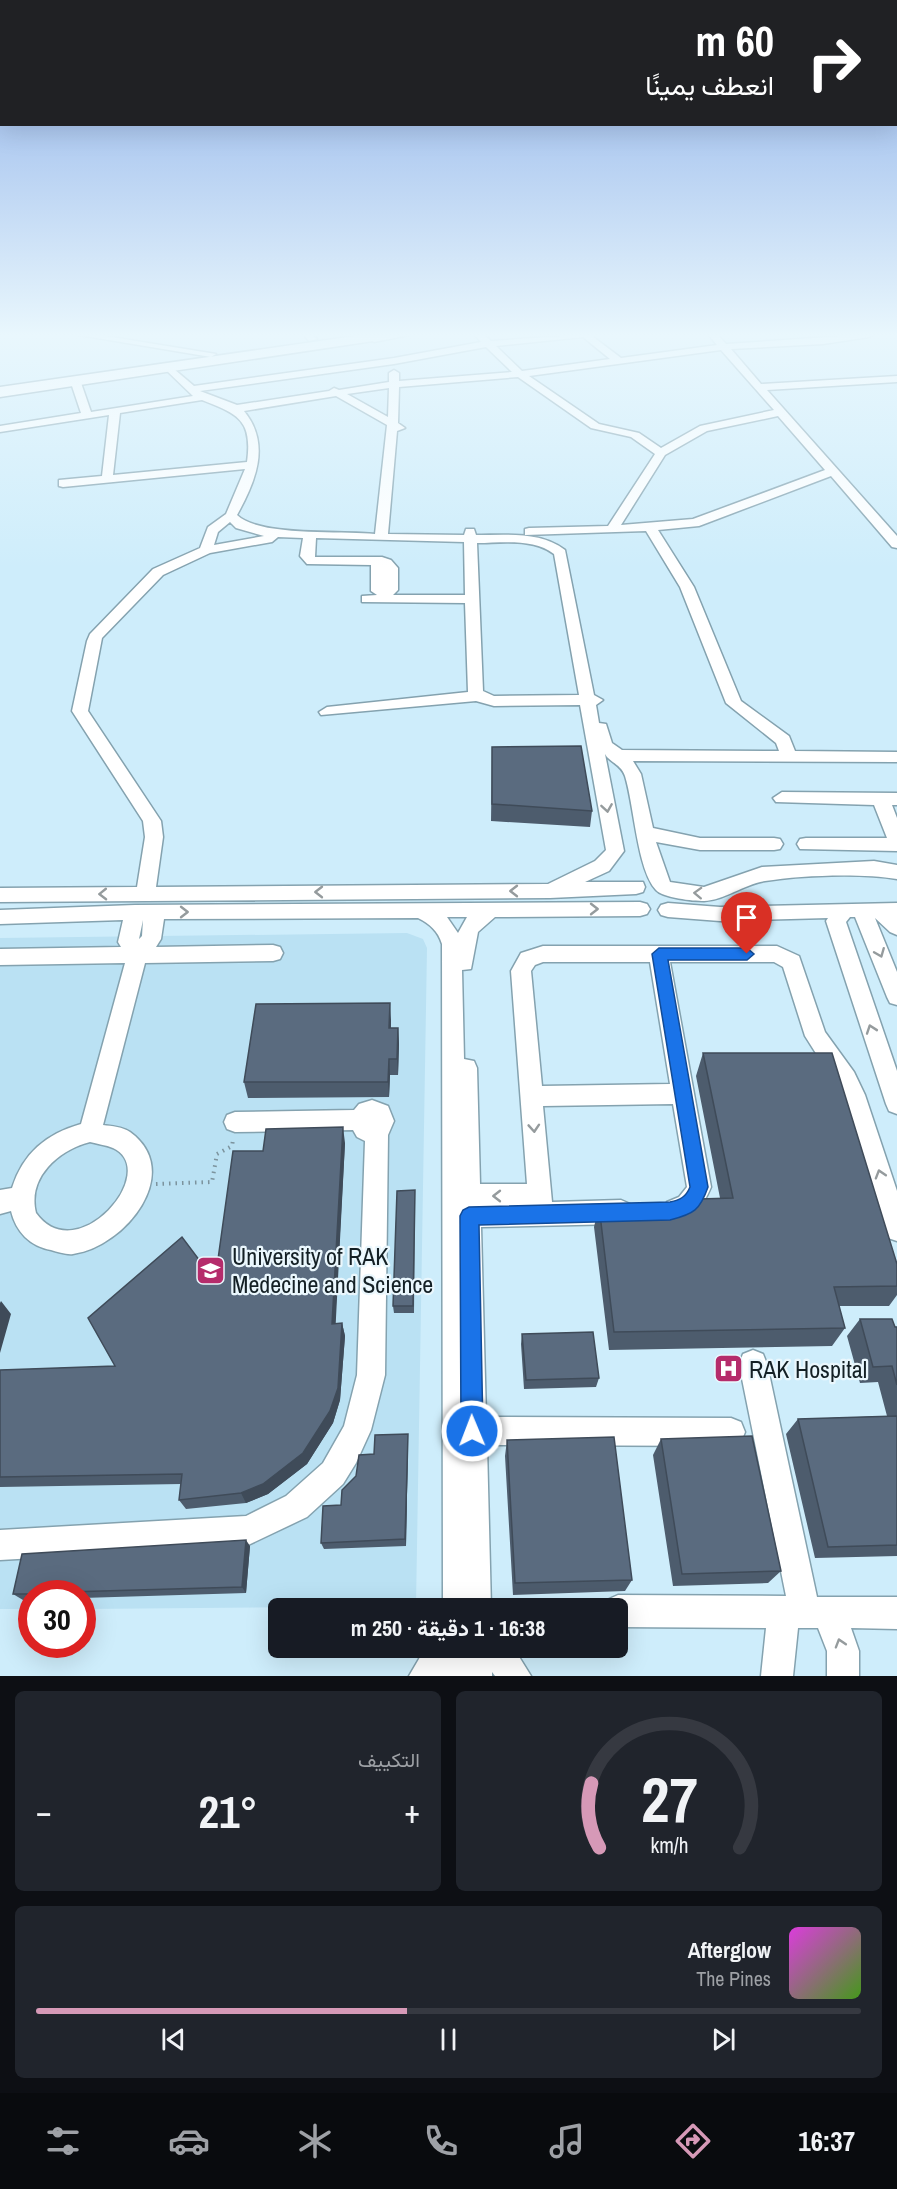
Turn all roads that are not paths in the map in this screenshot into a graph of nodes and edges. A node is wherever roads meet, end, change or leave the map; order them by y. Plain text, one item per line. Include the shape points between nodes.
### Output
1 (107, 412) edge
2 (115, 412) edge
3 (240, 412) edge
4 (370, 412) edge
5 (397, 412) edge
6 (575, 412) edge
7 (780, 412) edge
8 (781, 412) edge
9 (87, 415) joint
10 (396, 427) junction
11 (0, 429) edge
12 (661, 453) junction
13 (252, 465) junction
14 (833, 471) junction
15 (107, 479) junction
16 (63, 483) dead end
17 (231, 516) junction
18 (650, 528) junction
19 (612, 530) junction
20 (581, 531) junction
21 (534, 532) junction
22 (294, 534) junction
23 (310, 534) junction
24 (385, 535) junction
25 (470, 535) junction
26 (566, 542) junction
27 (897, 544) edge
28 (206, 550) junction
29 (377, 561) dead end
30 (472, 598) junction
31 (367, 599) dead end
32 (478, 696) junction
33 (591, 700) junction
34 (327, 712) dead end
35 (597, 755) junction
36 (616, 755) junction
37 (789, 757) junction
38 (897, 757) edge
39 (782, 798) dead end
40 (889, 799) edge
41 (645, 833) junction
42 (897, 843) edge
43 (700, 844) junction
44 (774, 844) dead end
45 (848, 844) junction
46 (652, 858) junction
47 (874, 868) junction
48 (812, 872) junction
49 (897, 872) edge
50 (636, 887) junction
51 (664, 887) junction
52 (550, 891) junction
53 (147, 893) junction
54 (0, 895) edge
55 (640, 909) junction
56 (418, 910) junction
57 (493, 910) junction
58 (668, 910) junction
59 (871, 910) edge
60 (135, 912) junction
61 (156, 912) junction
62 (0, 917) edge
63 (897, 927) edge
64 (273, 953) dead end
65 (138, 954) junction
66 (659, 954) junction
67 (0, 957) edge
68 (897, 996) edge
69 (891, 1068) edge
70 (683, 1094) junction
71 (532, 1096) junction
72 (897, 1104) edge
73 (235, 1122) road end
74 (90, 1132) junction
75 (11, 1200) edge
76 (540, 1205) junction
77 (462, 1206) junction
78 (897, 1229) edge
79 (753, 1364) dead end
80 (465, 1431) junction
81 (731, 1432) dead end
82 (0, 1545) edge
83 (467, 1598) edge
84 (628, 1611) edge
85 (806, 1612) junction
86 (897, 1613) edge
87 (437, 1658) edge
88 (459, 1658) edge
89 (476, 1658) edge
90 (501, 1658) edge
91 (424, 1676) edge
92 (460, 1676) edge
93 (476, 1676) edge
94 (515, 1676) edge
95 (777, 1676) edge
96 (843, 1676) edge

1 - 9 street
2 - 15 street
3 - 13 street via 251,428 255,451
4 - 10 street
5 - 10 street
6 - 12 street via 595,426 635,435
7 - 12 street via 704,428
8 - 14 street
9 - 11 street
10 - 24 street
12 - 19 street
13 - 15 street
13 - 17 street
14 - 18 street via 695,523
14 - 27 street
15 - 16 street
17 - 22 street via 255,531
17 - 28 street via 212,530
18 - 19 street
18 - 37 street via 687,587 734,703 778,735
19 - 20 street
20 - 21 street
20 - 26 street
21 - 25 street
21 - 26 street via 554,534
22 - 23 street
22 - 28 street
23 - 24 street
23 - 29 street via 307,556 312,561
24 - 25 street
25 - 30 street
25 - 33 street via 537,540 560,553
26 - 33 street
28 - 53 street via 158,572 95,637 80,711 152,821 154,837
30 - 31 street
30 - 32 street via 474,688
32 - 33 street via 494,701
32 - 34 street
33 - 35 street
33 - 36 street via 605,745
35 - 36 street
35 -> 52 street via 615,852 602,866
36 - 37 street
36 - 41 street via 633,774
37 - 38 street
39 - 40 street
40 - 42 street
41 - 43 street
41 - 46 street
42 - 45 street
43 - 44 street
43 - 46 street
45 - 47 street
45 - 48 street via 815,844
46 - 51 street
47 - 48 street
47 - 49 street
48 -> 51 street via 754,875 705,894
50 - 51 street via 643,883
50 - 52 street
50 - 55 street via 632,901
51 - 58 street via 673,900
52 -> 53 street
53 -> 54 street
57 -> 55 street
55 - 58 street via 655,914
56 - 57 street
61 -> 56 street
56 - 77 street via 445,926 452,944
57 - 77 street via 468,927 463,944
58 - 59 street via 720,914
59 - 63 street
59 -> 68 street
69 -> 59 street via 836,926 837,917
60 - 61 street
60 - 62 street
60 - 65 street via 128,942
61 - 65 street via 151,939
64 - 65 street
65 - 67 street
65 - 74 street
66 - 70 street
66 - 71 street via 543,954 528,959 521,971
78 -> 66 street via 854,1095 811,1025 796,969 786,957
69 - 72 street
70 - 71 street
70 - 76 street via 699,1187 694,1200 684,1208 653,1212
71 -> 76 street
73 - 82 street via 369,1125 370,1375 365,1409 353,1442 334,1472 301,1504 279,1519 246,1531
74 - 75 street via 52,1147 36,1162
74 - 75 street via 119,1137 129,1145 139,1163 134,1199 113,1225 74,1241 51,1240 38,1234
76 - 77 street
77 - 80 street
79 - 85 street
80 - 81 street
80 - 83 street
84 - 85 street
85 - 86 street
85 - 95 street via 779,1638
96 -> 85 street via 840,1640
87 - 91 street
88 - 92 street
89 - 93 street
90 - 94 street

